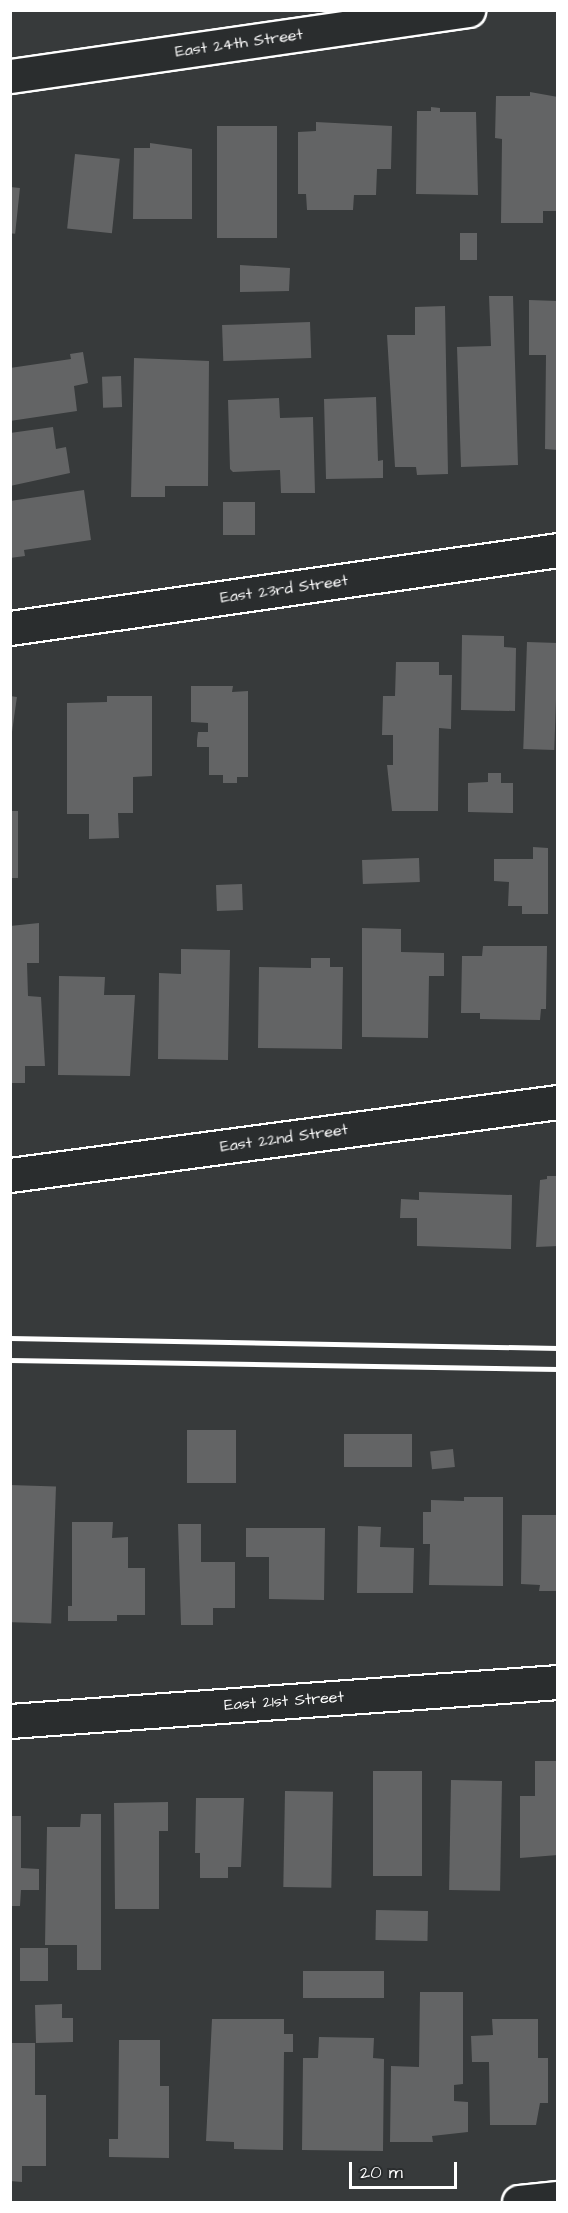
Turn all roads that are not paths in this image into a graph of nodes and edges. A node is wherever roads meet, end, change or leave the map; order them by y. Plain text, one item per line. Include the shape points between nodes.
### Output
1 (468, 10) edge
2 (10, 76) edge
3 (558, 550) edge
4 (10, 628) edge
5 (558, 1102) edge
6 (10, 1175) edge
7 (558, 1682) edge
8 (10, 1720) edge
9 (558, 2198) edge
10 (519, 2202) edge

1 - 2 street, East 24th Street
3 - 4 street, East 23rd Street
5 - 6 street, East 22nd Street
7 - 8 street, East 21st Street
9 - 10 street

